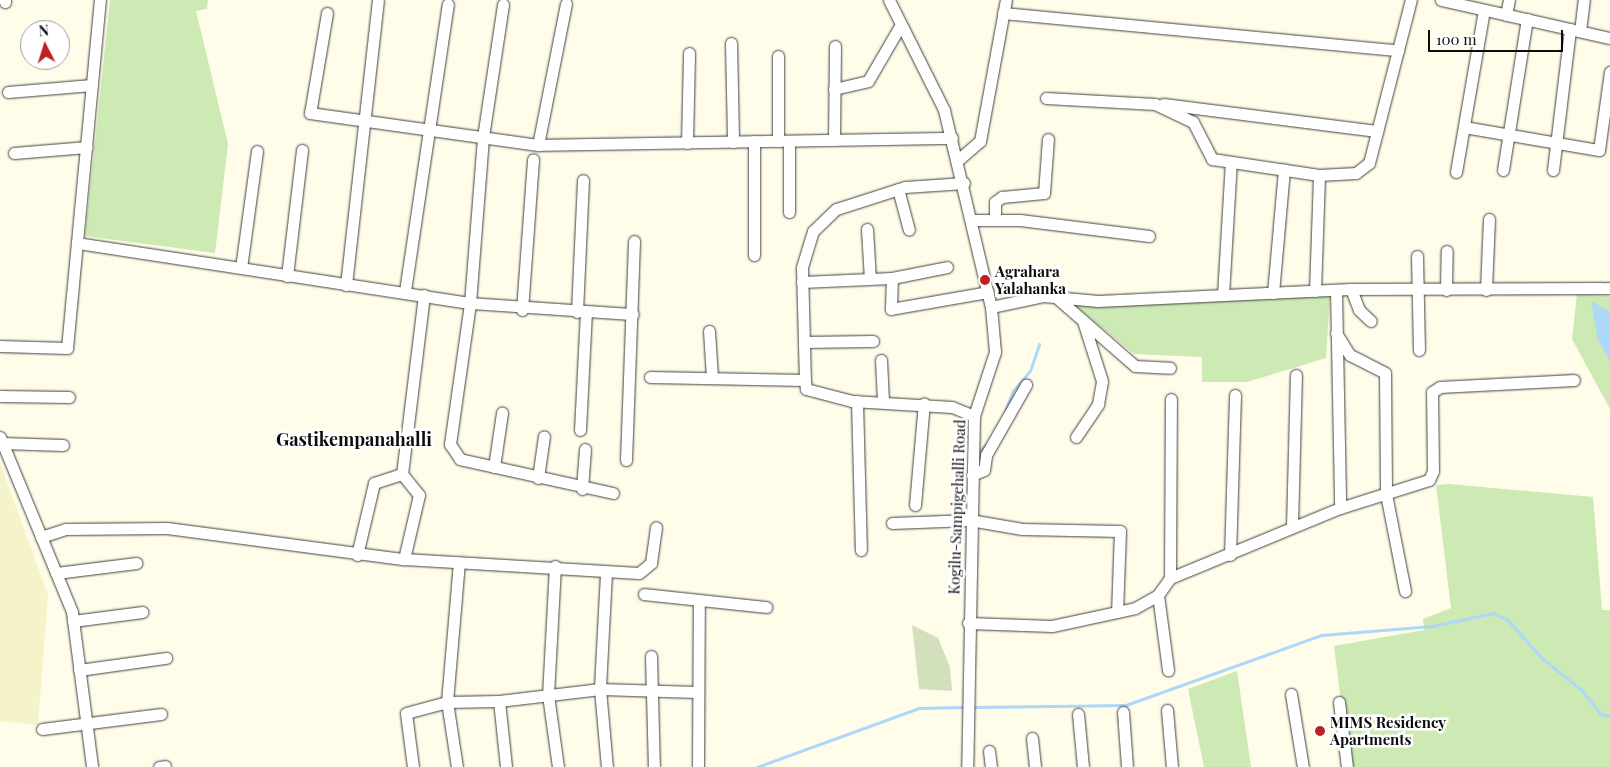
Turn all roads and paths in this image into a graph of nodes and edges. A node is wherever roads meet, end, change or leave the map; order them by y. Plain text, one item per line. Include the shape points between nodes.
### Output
1 (100, 0) edge
2 (889, 0) edge
3 (1006, 0) edge
4 (1411, 0) edge
5 (1443, 0) edge
6 (1509, 0) edge
7 (1584, 0) edge
8 (378, 2) dead end
9 (448, 4) dead end
10 (566, 4) dead end
11 (503, 6) dead end
12 (1484, 10) junction
13 (327, 13) dead end
14 (1003, 13) junction
15 (1506, 14) junction
16 (1527, 19) junction
17 (900, 26) junction
18 (1575, 30) junction
19 (1610, 38) edge
20 (731, 43) dead end
21 (834, 46) dead end
22 (1398, 50) junction
23 (689, 53) dead end
24 (778, 56) dead end
25 (1610, 72) edge
26 (92, 85) junction
27 (834, 89) junction
28 (8, 92) dead end
29 (1046, 98) dead end
30 (1155, 104) junction
31 (362, 117) junction
32 (1464, 127) junction
33 (428, 130) junction
34 (1377, 131) junction
35 (1509, 134) junction
36 (483, 138) junction
37 (952, 138) junction
38 (1048, 139) dead end
39 (834, 140) junction
40 (784, 141) junction
41 (687, 142) junction
42 (733, 142) junction
43 (754, 142) junction
44 (1554, 142) junction
45 (538, 145) junction
46 (87, 147) junction
47 (302, 150) dead end
48 (258, 151) dead end
49 (14, 153) dead end
50 (534, 159) dead end
51 (958, 160) junction
52 (1231, 162) junction
53 (1284, 169) junction
54 (1503, 170) dead end
55 (1552, 170) dead end
56 (1456, 172) dead end
57 (1318, 175) junction
58 (583, 180) dead end
59 (964, 183) junction
60 (898, 190) junction
61 (789, 212) dead end
62 (1489, 219) dead end
63 (972, 220) junction
64 (995, 220) junction
65 (867, 229) dead end
66 (909, 230) dead end
67 (1149, 236) dead end
68 (634, 241) dead end
69 (77, 243) junction
70 (1447, 251) dead end
71 (754, 255) dead end
72 (1418, 256) dead end
73 (947, 267) dead end
74 (241, 268) junction
75 (287, 276) junction
76 (892, 278) junction
77 (870, 279) junction
78 (802, 282) junction
79 (346, 286) junction
80 (1610, 288) edge
81 (1351, 289) junction
82 (1336, 290) junction
83 (1419, 290) junction
84 (1446, 290) junction
85 (1486, 290) junction
86 (405, 291) junction
87 (1315, 291) junction
88 (988, 292) junction
89 (1273, 293) junction
90 (424, 295) junction
91 (1223, 295) junction
92 (1056, 297) junction
93 (470, 303) junction
94 (991, 307) junction
95 (522, 310) junction
96 (581, 312) junction
97 (633, 314) junction
98 (1083, 321) junction
99 (1371, 321) dead end
100 (709, 331) dead end
101 (1336, 333) junction
102 (873, 341) dead end
103 (804, 342) junction
104 (0, 346) edge
105 (1419, 350) dead end
106 (881, 360) dead end
107 (1170, 368) dead end
108 (1296, 375) dead end
109 (650, 377) dead end
110 (712, 377) junction
111 (805, 380) junction
112 (1574, 380) dead end
113 (1026, 384) dead end
114 (1235, 395) dead end
115 (0, 396) edge
116 (69, 397) dead end
117 (1171, 399) dead end
118 (857, 401) junction
119 (883, 401) junction
120 (924, 404) junction
121 (502, 413) dead end
122 (974, 416) junction
123 (580, 430) dead end
124 (544, 436) dead end
125 (1076, 437) dead end
126 (1, 440) edge
127 (63, 445) dead end
128 (586, 449) dead end
129 (626, 460) dead end
130 (494, 467) junction
131 (402, 474) junction
132 (972, 475) junction
133 (538, 478) junction
134 (582, 489) junction
135 (613, 493) dead end
136 (1386, 494) junction
137 (915, 505) dead end
138 (1340, 508) junction
139 (970, 520) junction
140 (892, 523) dead end
141 (1292, 526) junction
142 (656, 527) dead end
143 (41, 537) junction
144 (862, 550) dead end
145 (1230, 555) junction
146 (357, 556) junction
147 (404, 559) junction
148 (459, 562) junction
149 (136, 563) dead end
150 (555, 566) junction
151 (56, 573) junction
152 (606, 573) junction
153 (1170, 578) junction
154 (1405, 591) dead end
155 (644, 594) dead end
156 (1158, 595) junction
157 (699, 600) junction
158 (766, 607) dead end
159 (142, 612) dead end
160 (1117, 612) junction
161 (73, 620) junction
162 (968, 623) junction
163 (651, 656) dead end
164 (166, 658) dead end
165 (79, 670) junction
166 (1168, 670) dead end
167 (600, 689) junction
168 (652, 691) junction
169 (696, 692) junction
170 (1290, 694) dead end
171 (548, 695) junction
172 (447, 702) junction
173 (499, 702) junction
174 (1339, 702) dead end
175 (1167, 710) dead end
176 (1122, 712) dead end
177 (161, 714) dead end
178 (1078, 714) dead end
179 (86, 724) junction
180 (42, 729) dead end
181 (1032, 738) dead end
182 (989, 751) dead end
183 (92, 767) edge
184 (413, 767) edge
185 (457, 767) edge
186 (506, 767) edge
187 (558, 767) edge
188 (607, 767) edge
189 (654, 767) edge
190 (698, 767) edge
191 (968, 767) edge
192 (991, 767) edge
193 (1035, 767) edge
194 (1083, 767) edge
195 (1127, 767) edge
196 (1172, 767) edge
197 (1303, 767) edge
198 (1347, 767) edge

1 - 26 street
2 - 17 street, Kogilu-Sampigehalli Road
3 - 14 street
4 - 22 street
5 - 12 street
6 - 15 street
7 - 18 street
8 - 31 street
9 - 33 street
10 - 45 street
11 - 36 street
12 - 15 street
12 - 32 street
13 - 31 street via 310,113
14 - 22 street via 1176,28 1201,35
14 - 51 street via 980,141
15 - 16 street
16 - 18 street
16 - 35 street
17 - 27 street via 868,81
17 - 37 street, Kogilu-Sampigehalli Road via 944,110
18 - 19 street
18 - 44 street
20 - 42 street
21 - 27 street
22 - 34 street
23 - 41 street
24 - 40 street
25 - 44 street via 1599,150
26 - 28 street
26 - 46 street
27 - 39 street
29 - 30 street
30 - 34 street
30 - 52 street via 1193,122 1212,159
31 - 33 street
31 - 79 street
32 - 35 street
32 - 56 street
33 - 36 street
33 - 86 street
34 - 57 street via 1369,163 1356,172
35 - 44 street
35 - 54 street
36 - 45 street
36 - 93 street
37 - 39 street
37 - 51 street, Kogilu-Sampigehalli Road
38 - 64 street via 1044,193 1002,198 995,202
39 - 40 street
40 - 43 street
40 - 61 street
41 - 42 street
41 - 45 street
42 - 43 street
43 - 71 street
44 - 55 street
46 - 49 street
46 - 69 street
47 - 75 street
48 - 74 street
50 - 95 street
51 - 59 street, Kogilu-Sampigehalli Road
52 - 53 street
52 - 91 street
53 - 57 street
53 - 89 street
57 - 87 street
58 - 96 street
59 - 60 street
59 - 63 street, Kogilu-Sampigehalli Road
60 - 66 street
60 - 78 street via 836,209 813,231
62 - 85 street
63 - 64 street
63 - 88 street, Kogilu-Sampigehalli Road
64 - 67 street
65 - 77 street
68 - 97 street
69 - 74 street
69 - 104 street via 67,348
70 - 84 street
72 - 83 street
73 - 76 street
74 - 75 street
75 - 79 street
76 - 77 street
76 - 88 street via 891,309
77 - 78 street
78 - 103 street
79 - 86 street
80 - 85 street
81 - 82 street
81 - 83 street
81 - 99 street via 1359,310
82 - 87 street
82 - 101 street
83 - 84 street
83 - 105 street
84 - 85 street
86 - 90 street
87 - 89 street
88 - 94 street, Kogilu-Sampigehalli Road
89 - 91 street
90 - 93 street
90 - 131 street
91 - 92 street via 1098,301
92 - 94 street
92 - 98 street
93 - 95 street
93 - 130 street via 450,444 460,459
94 - 122 street, Kogilu-Sampigehalli Road via 996,352
95 - 96 street
96 - 97 street
96 - 123 street
97 - 129 street
98 - 107 street via 1135,366
98 - 125 street via 1102,381 1098,404
100 - 110 street
101 - 136 street via 1350,355 1385,373
101 - 138 street
102 - 103 street
103 - 111 street
106 - 119 street
108 - 141 street
109 - 110 street
110 - 111 street
111 - 118 street via 806,389
112 - 136 street via 1440,387 1432,392 1434,471 1429,480
113 - 132 street via 986,455 984,470
114 - 145 street
115 - 116 street
117 - 153 street
118 - 119 street
118 - 144 street
119 - 120 street
120 - 122 street via 952,406
120 - 137 street
121 - 130 street
122 - 132 street, Kogilu-Sampigehalli Road
124 - 133 street
126 - 127 street
126 - 143 street
128 - 134 street
130 - 133 street
131 - 146 street via 374,483
131 - 147 street via 419,495
132 - 139 street, Kogilu-Sampigehalli Road
133 - 134 street
134 - 135 street
136 - 138 street
136 - 154 street
138 - 141 street
139 - 140 street
139 - 160 street via 1022,529 1120,531
139 - 162 street, Kogilu-Sampigehalli Road
141 - 145 street
142 - 152 street via 646,571
143 - 146 street via 65,529 167,528
143 - 151 street
145 - 153 street
146 - 147 street
147 - 148 street
148 - 150 street via 519,569
148 - 172 street
149 - 151 street
150 - 152 street
150 - 171 street
151 - 161 street
152 - 167 street
153 - 156 street
155 - 157 street
156 - 160 street
156 - 166 street
157 - 158 street
157 - 169 street
159 - 161 street
160 - 162 street via 1052,626
161 - 165 street
162 - 191 street, Kogilu-Sampigehalli Road
163 - 168 street
164 - 165 street
165 - 179 street
167 - 168 street
167 - 171 street
167 - 188 street
168 - 169 street
168 - 189 street
169 - 190 street
170 - 197 street
171 - 173 street
171 - 187 street
172 - 173 street
172 - 184 street via 406,713
172 - 185 street
173 - 186 street
174 - 198 street
175 - 196 street
176 - 195 street
177 - 179 street
178 - 194 street
179 - 180 street
179 - 183 street
181 - 193 street
182 - 192 street

